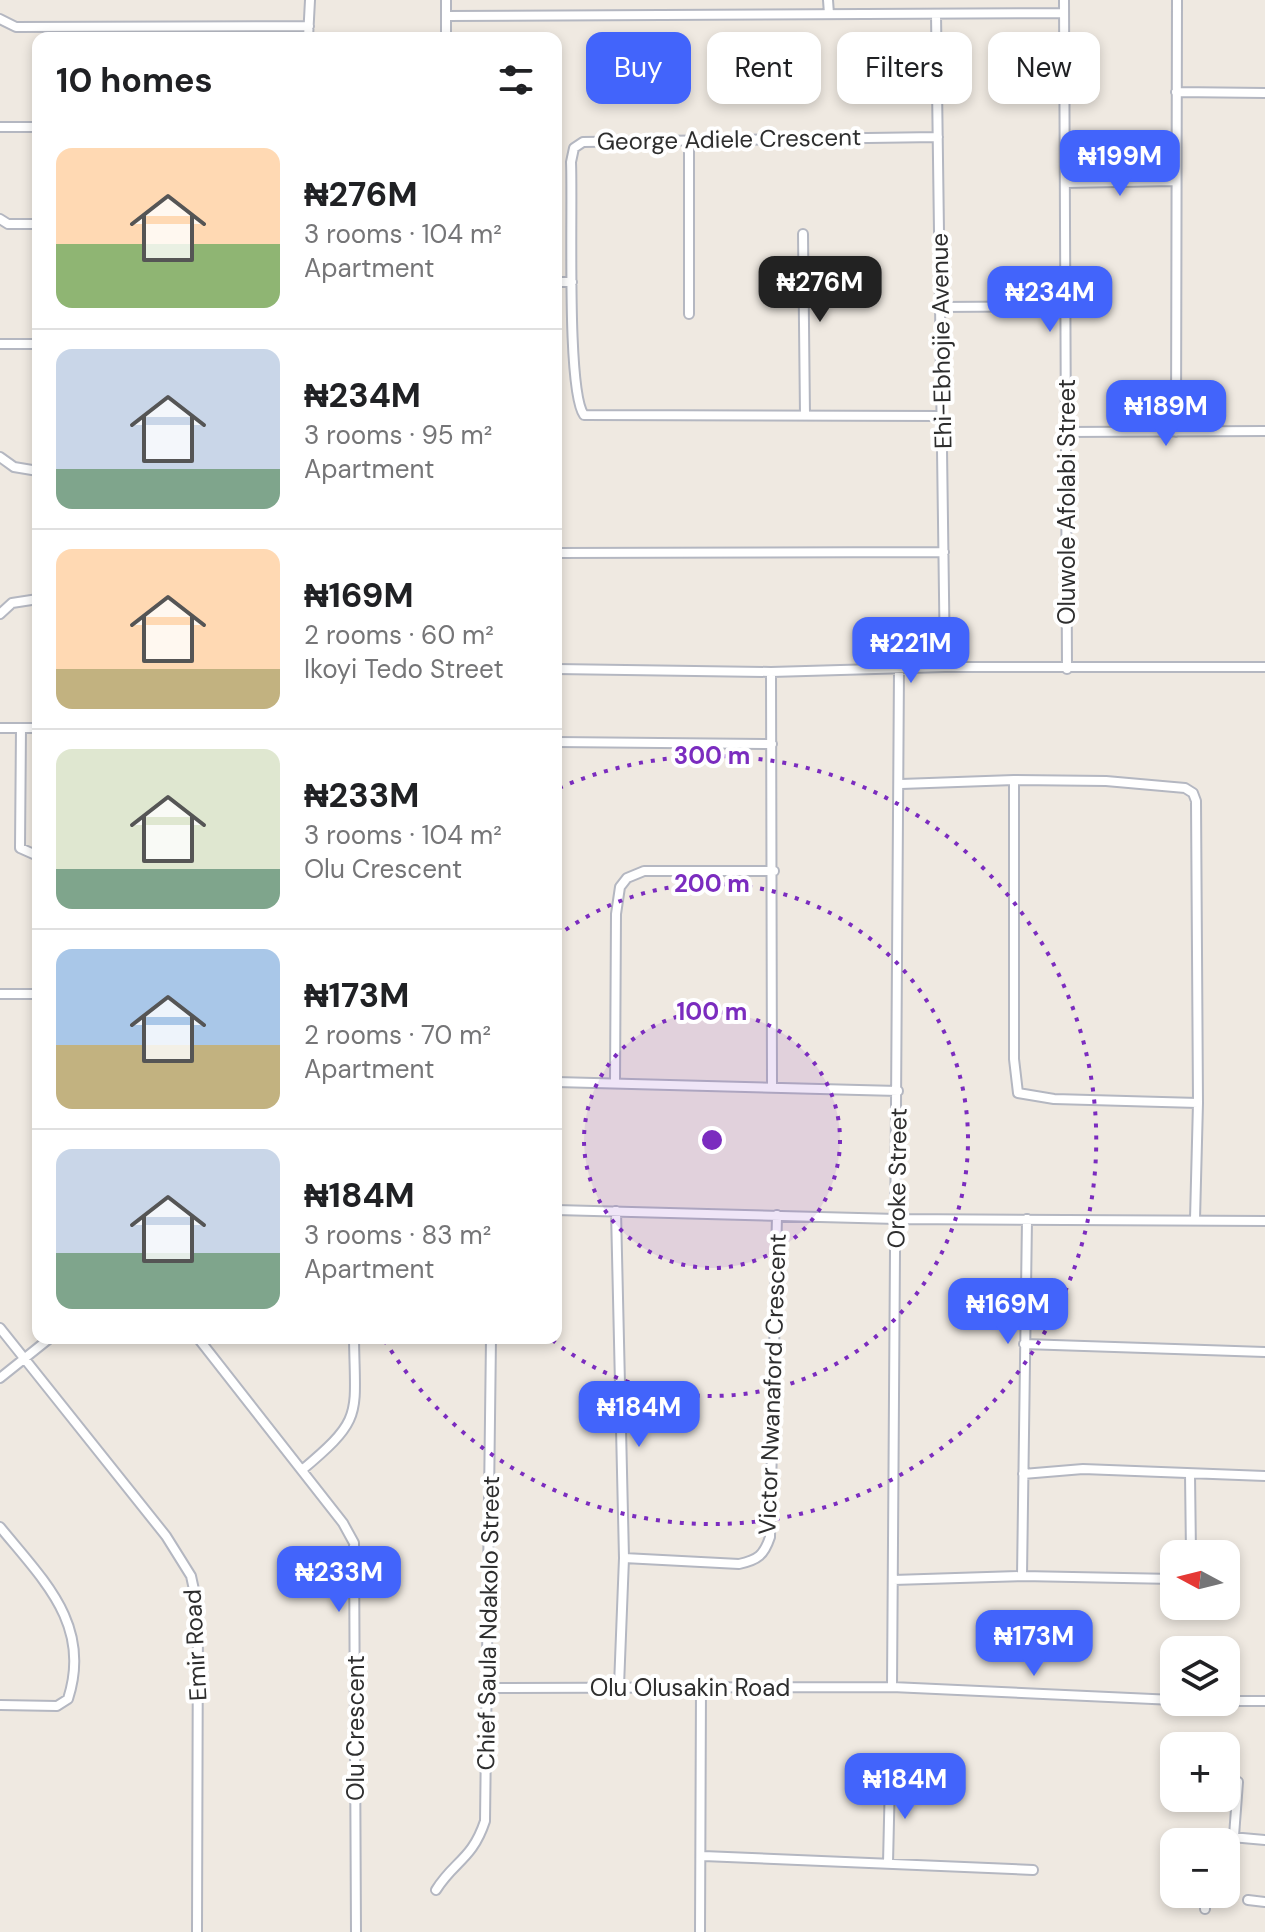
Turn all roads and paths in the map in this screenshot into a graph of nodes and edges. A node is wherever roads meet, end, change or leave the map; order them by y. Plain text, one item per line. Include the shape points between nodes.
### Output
1 (310, 0) edge
2 (446, 0) edge
3 (828, 0) edge
4 (1064, 0) edge
5 (1177, 0) edge
6 (1064, 13) junction
7 (829, 14) junction
8 (936, 14) junction
9 (446, 16) junction
10 (0, 19) edge
11 (309, 26) junction
12 (308, 32) edge
13 (446, 32) edge
14 (1176, 92) junction
15 (1265, 93) edge
16 (0, 127) edge
17 (32, 127) edge
18 (938, 137) junction
19 (689, 141) junction
20 (1174, 181) junction
21 (1065, 183) junction
22 (0, 219) edge
23 (32, 224) edge
24 (803, 234) dead end
25 (562, 282) edge
26 (572, 282) junction
27 (1066, 306) junction
28 (940, 307) junction
29 (689, 314) dead end
30 (0, 344) edge
31 (32, 344) edge
32 (805, 415) junction
33 (942, 416) junction
34 (1265, 431) edge
35 (1066, 432) junction
36 (1176, 432) junction
37 (0, 457) edge
38 (32, 470) edge
39 (944, 552) junction
40 (562, 553) edge
41 (32, 600) edge
42 (0, 614) edge
43 (945, 667) junction
44 (1265, 667) edge
45 (562, 669) edge
46 (1067, 669) junction
47 (899, 670) junction
48 (771, 672) junction
49 (0, 728) edge
50 (21, 728) junction
51 (32, 728) edge
52 (562, 742) edge
53 (772, 744) junction
54 (1014, 780) junction
55 (901, 784) junction
56 (32, 853) edge
57 (774, 871) junction
58 (0, 994) edge
59 (32, 994) edge
60 (562, 1082) edge
61 (615, 1083) junction
62 (772, 1087) junction
63 (898, 1091) junction
64 (1198, 1103) junction
65 (562, 1210) edge
66 (616, 1211) junction
67 (777, 1215) junction
68 (897, 1219) junction
69 (1027, 1219) junction
70 (1195, 1219) junction
71 (1265, 1221) edge
72 (0, 1328) edge
73 (43, 1344) edge
74 (203, 1344) edge
75 (354, 1344) edge
76 (491, 1344) edge
77 (1024, 1344) junction
78 (1265, 1352) edge
79 (24, 1359) junction
80 (0, 1378) edge
81 (302, 1470) junction
82 (1023, 1474) junction
83 (1190, 1474) junction
84 (1265, 1476) edge
85 (1, 1531) edge
86 (1191, 1540) edge
87 (624, 1558) junction
88 (1022, 1576) junction
89 (1160, 1579) edge
90 (893, 1580) junction
91 (619, 1686) junction
92 (701, 1687) junction
93 (892, 1687) junction
94 (488, 1688) junction
95 (1160, 1699) edge
96 (1240, 1701) edge
97 (1265, 1701) edge
98 (0, 1705) edge
99 (890, 1778) dead end
100 (1240, 1837) edge
101 (1265, 1840) edge
102 (703, 1856) junction
103 (888, 1863) junction
104 (1033, 1870) dead end
105 (436, 1890) dead end
106 (1248, 1900) dead end
107 (1265, 1902) edge
108 (197, 1932) edge
109 (356, 1932) edge
110 (700, 1932) edge

1 - 11 street
2 - 9 street
3 - 7 street
4 - 6 street, Oluwole Afolabi Street
5 - 14 street
6 - 8 street
6 - 21 street, Oluwole Afolabi Street
7 - 8 street
7 - 9 street
8 - 18 street, Ehi-Ebhojie Avenue
9 - 13 street
10 - 11 street via 16,27
11 - 12 street
14 - 15 street
14 - 20 street
16 - 17 street
18 - 19 street, George Adiele Crescent
18 - 28 street, Ehi-Ebhojie Avenue
19 - 26 street, George Adiele Crescent via 597,139 574,148
19 - 29 street
20 - 21 street
20 - 36 street
21 - 27 street, Oluwole Afolabi Street
22 - 23 street
24 - 32 street
25 - 26 street
26 - 32 street, George Adiele Crescent via 576,396 584,415
27 - 28 street
27 - 35 street, Oluwole Afolabi Street
28 - 33 street, Ehi-Ebhojie Avenue
30 - 31 street
32 - 33 street, George Adiele Crescent
33 - 39 street, Ehi-Ebhojie Avenue
34 - 36 street
35 - 36 street
35 - 46 street, Oluwole Afolabi Street
37 - 38 street
39 - 40 street
39 - 43 street, Ehi-Ebhojie Avenue
41 - 42 street via 12,603
43 - 46 street
43 - 47 street
44 - 46 street
45 - 48 street
47 - 48 street
47 - 55 street, Oroke Street
48 - 53 street
49 - 50 street
50 - 51 street
50 - 56 street via 20,848
52 - 53 street
53 - 57 street
54 - 55 street
54 - 64 street via 1106,781 1193,793
54 - 64 street via 1018,1093
55 - 63 street, Oroke Street
57 - 61 street via 644,871 620,887
57 - 62 street
58 - 59 street
60 - 61 street
61 - 62 street
62 - 63 street
63 - 68 street, Oroke Street
64 - 70 street
65 - 66 street
66 - 67 street
66 - 87 street
67 - 68 street
67 - 87 street, Victor Nwanaford Crescent via 770,1537 764,1553 739,1564
68 - 69 street
68 - 90 street, Oroke Street
69 - 70 street
69 - 77 street
70 - 71 street
72 - 79 street, Emir Road
73 - 79 street
74 - 81 street, Olu Crescent
75 - 81 street via 351,1423
76 - 94 street, Chief Saula Ndakolo Street
77 - 78 street
77 - 82 street
79 - 80 street
79 - 108 street, Emir Road via 166,1536 191,1576 198,1608
81 - 109 street, Olu Crescent via 354,1543
82 - 83 street via 1083,1469
82 - 88 street
83 - 84 street
83 - 86 street
85 - 98 street via 48,1586 70,1622 76,1645 68,1699 57,1706
87 - 91 street
88 - 89 street
88 - 90 street
90 - 93 street, Oroke Street
91 - 92 street, Olu Olusakin Road
91 - 94 street, Olu Olusakin Road
92 - 93 street, Olu Olusakin Road
92 - 102 street
93 - 95 street, Olu Olusakin Road
94 - 105 street, Chief Saula Ndakolo Street via 485,1821 475,1848
96 - 97 street
99 - 103 street
100 - 101 street
102 - 103 street
102 - 110 street
103 - 104 street
106 - 107 street

